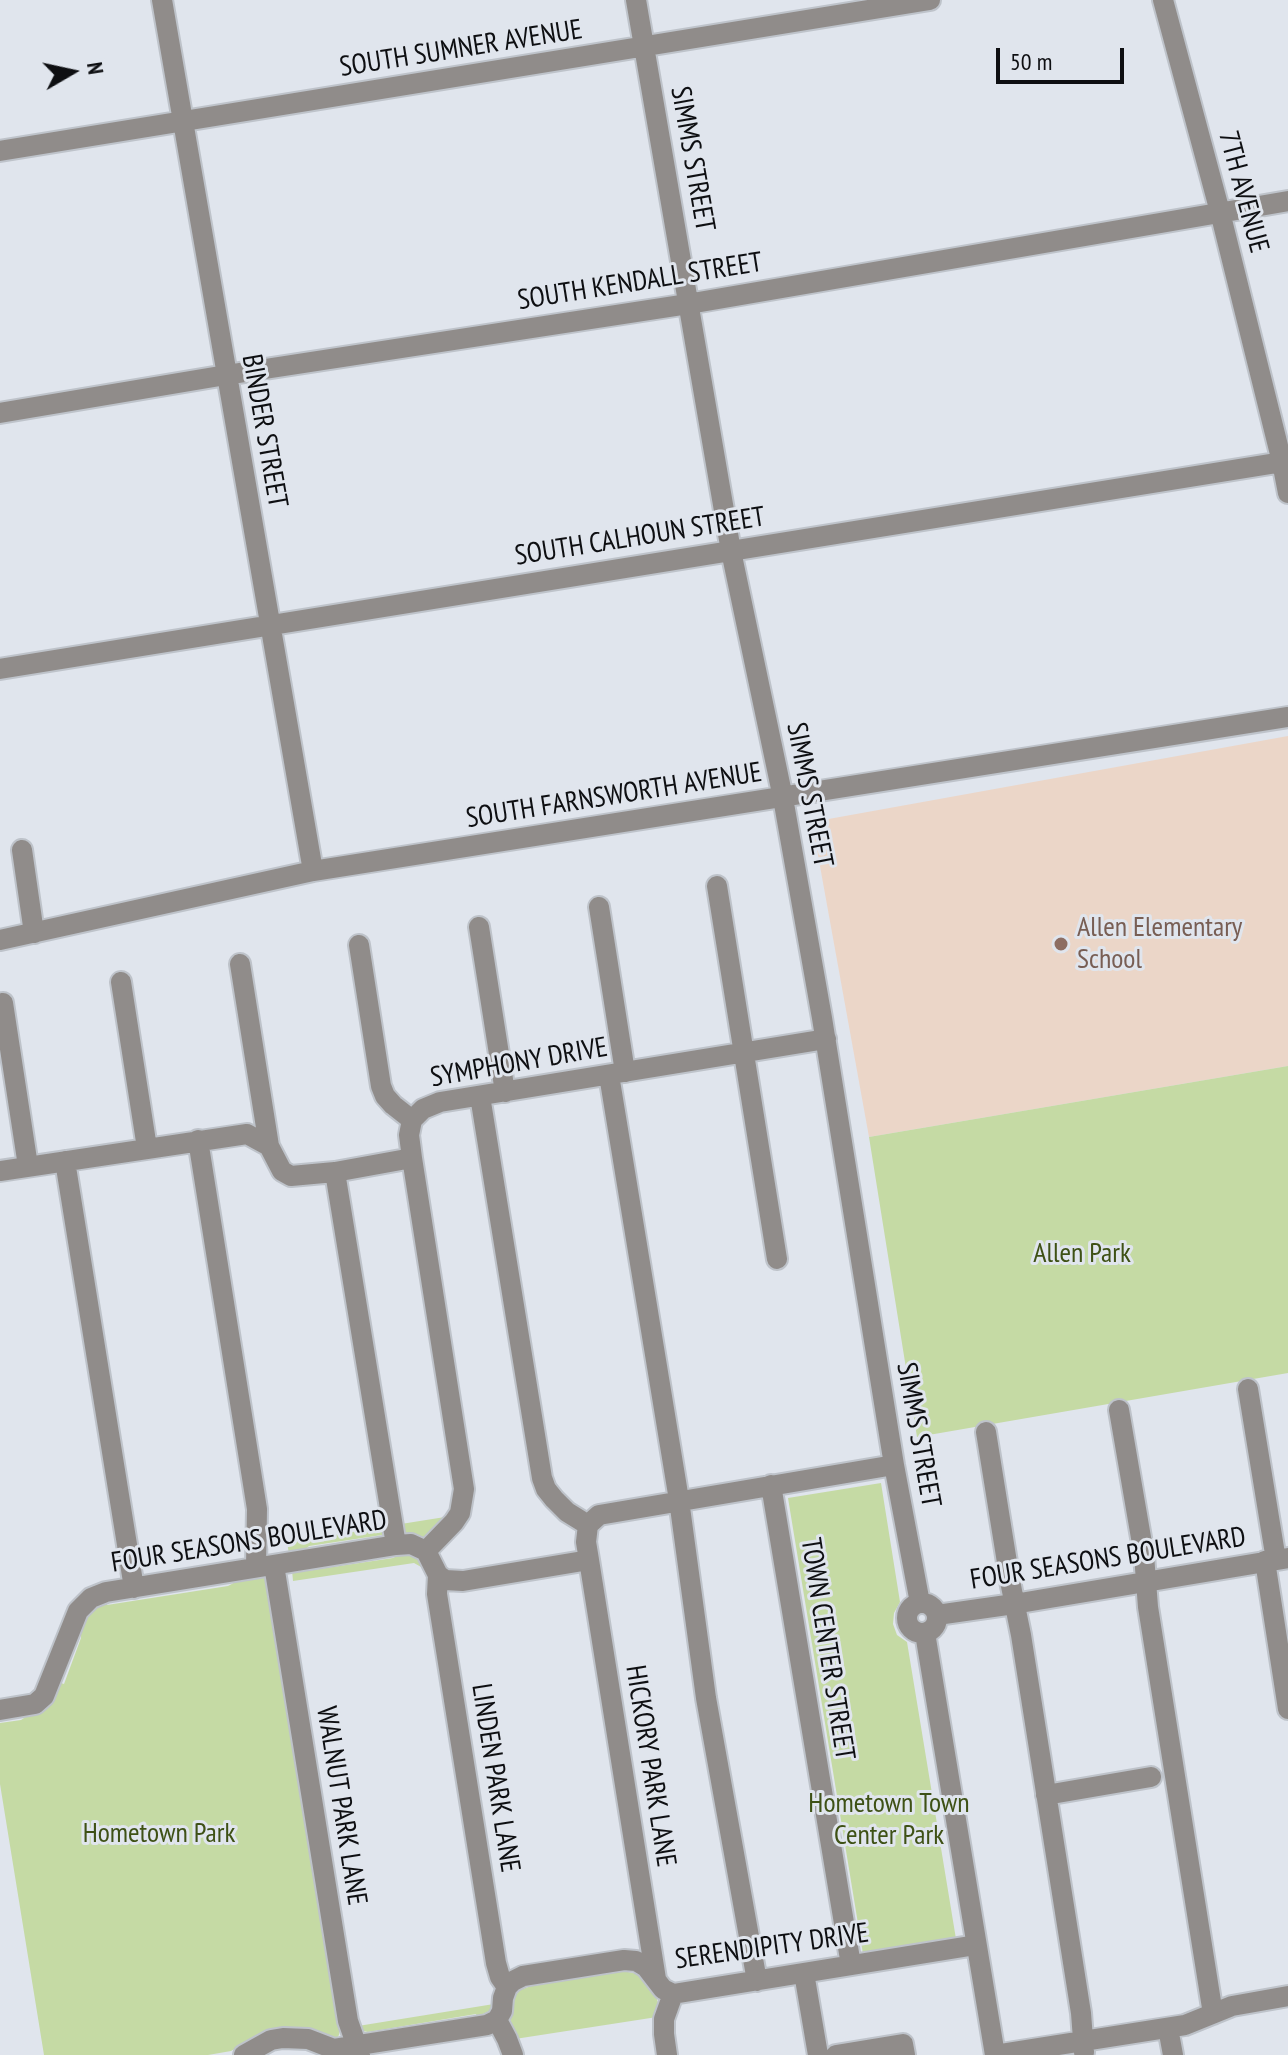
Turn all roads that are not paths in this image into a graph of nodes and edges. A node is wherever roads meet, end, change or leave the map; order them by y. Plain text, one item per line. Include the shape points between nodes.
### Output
1 (162, 0) edge
2 (636, 0) edge
3 (930, 0) edge
4 (1163, 0) edge
5 (645, 48) junction
6 (183, 121) junction
7 (0, 151) edge
8 (1288, 201) edge
9 (1220, 212) junction
10 (688, 304) junction
11 (226, 375) junction
12 (0, 413) edge
13 (1285, 461) edge
14 (1288, 493) edge
15 (731, 551) junction
16 (269, 625) junction
17 (0, 669) edge
18 (1288, 717) edge
19 (783, 798) junction
20 (22, 850) dead end
21 (313, 871) junction
22 (717, 886) dead end
23 (599, 907) dead end
24 (479, 927) dead end
25 (34, 933) junction
26 (0, 940) edge
27 (359, 945) dead end
28 (240, 964) dead end
29 (121, 982) dead end
30 (3, 1003) dead end
31 (826, 1039) junction
32 (743, 1052) junction
33 (617, 1073) junction
34 (505, 1092) junction
35 (480, 1096) junction
36 (412, 1120) junction
37 (198, 1140) junction
38 (269, 1146) junction
39 (147, 1148) junction
40 (412, 1158) junction
41 (65, 1161) junction
42 (28, 1166) junction
43 (0, 1171) edge
44 (335, 1172) junction
45 (777, 1259) dead end
46 (1248, 1389) dead end
47 (1119, 1410) dead end
48 (986, 1432) dead end
49 (894, 1465) junction
50 (771, 1485) junction
51 (679, 1500) junction
52 (588, 1525) junction
53 (396, 1545) junction
54 (426, 1551) junction
55 (589, 1560) junction
56 (1276, 1560) edge
57 (265, 1566) junction
58 (438, 1575) junction
59 (1146, 1582) junction
60 (134, 1588) junction
61 (920, 1603) junction
62 (1014, 1604) junction
63 (937, 1615) junction
64 (925, 1633) junction
65 (1288, 1709) edge
66 (0, 1710) edge
67 (1151, 1777) dead end
68 (1046, 1795) junction
69 (976, 1945) junction
70 (851, 1965) junction
71 (804, 1973) junction
72 (656, 1980) junction
73 (757, 1981) junction
74 (507, 1987) junction
75 (673, 1994) junction
76 (1288, 1996) edge
77 (1213, 2014) junction
78 (497, 2020) junction
79 (1168, 2028) junction
80 (1084, 2048) edge
81 (358, 2051) edge
82 (330, 2052) edge
83 (244, 2055) edge
84 (513, 2055) edge
85 (667, 2055) edge
86 (818, 2055) edge
87 (836, 2055) edge
88 (905, 2055) edge
89 (995, 2055) edge
90 (1173, 2055) edge

1 - 6 street, BINDER STREET
2 - 5 street, SIMMS STREET
3 - 5 street, SOUTH SUMNER AVENUE
4 - 9 street, 7TH AVENUE
5 - 6 street, SOUTH SUMNER AVENUE
5 - 10 street, SIMMS STREET
6 - 7 street, SOUTH SUMNER AVENUE
6 - 11 street, BINDER STREET
8 - 9 street, SOUTH KENDALL STREET
9 - 10 street, SOUTH KENDALL STREET
9 - 13 street, 7TH AVENUE
10 - 11 street, SOUTH KENDALL STREET
10 - 15 street, SIMMS STREET
11 - 12 street, SOUTH KENDALL STREET
11 - 16 street, BINDER STREET
13 - 14 street, 7TH AVENUE
13 - 15 street, SOUTH CALHOUN STREET
15 - 16 street, SOUTH CALHOUN STREET
15 - 19 street, SIMMS STREET
16 - 17 street, SOUTH CALHOUN STREET
16 - 21 street, BINDER STREET
18 - 19 street, SOUTH FARNSWORTH AVENUE
19 - 21 street, SOUTH FARNSWORTH AVENUE
19 - 31 street, SIMMS STREET
20 - 25 street
21 - 25 street, SOUTH FARNSWORTH AVENUE
22 - 32 street
23 - 33 street
24 - 34 street
25 - 26 street, SOUTH FARNSWORTH AVENUE
27 - 36 street via 381,1086
28 - 38 street
29 - 39 street
30 - 42 street
31 - 32 street, SYMPHONY DRIVE
31 - 49 street, SIMMS STREET
32 - 33 street, SYMPHONY DRIVE
32 - 45 street
33 - 34 street, SYMPHONY DRIVE
33 - 51 street
34 - 35 street, SYMPHONY DRIVE
35 - 36 street, SYMPHONY DRIVE via 440,1102
35 - 52 street via 542,1478 554,1499
36 - 40 street, SYMPHONY DRIVE
37 - 38 street via 247,1134
37 - 39 street
37 - 57 street, WALNUT PARK LANE
38 - 44 street via 282,1171 291,1176
39 - 41 street
40 - 44 street
40 - 54 street via 464,1489 460,1513
41 - 42 street
41 - 60 street
42 - 43 street
44 - 53 street
46 - 56 street
47 - 59 street
48 - 62 street
49 - 50 street
49 - 61 street, SIMMS STREET
50 - 51 street
50 - 70 street, TOWN CENTER STREET
51 - 52 street via 599,1515
51 - 73 street via 706,1698
52 - 55 street
53 - 54 street, FOUR SEASONS BOULEVARD
53 - 57 street, FOUR SEASONS BOULEVARD
54 - 58 street, FOUR SEASONS BOULEVARD
55 - 58 street via 463,1581
55 - 72 street, HICKORY PARK LANE
56 - 59 street, FOUR SEASONS BOULEVARD
56 - 65 street
57 - 60 street, FOUR SEASONS BOULEVARD
57 - 81 street, WALNUT PARK LANE via 348,2021
58 - 74 street, LINDEN PARK LANE via 496,1963
59 - 62 street, FOUR SEASONS BOULEVARD
59 - 77 street
60 - 66 street, FOUR SEASONS BOULEVARD via 106,1592 81,1606 44,1696 35,1704
61 - 63 street via 932,1606
61 - 64 street, SIMMS STREET via 908,1611 907,1622
62 - 63 street, FOUR SEASONS BOULEVARD
62 - 68 street
63 - 64 street via 935,1627
64 - 69 street, SIMMS STREET
67 - 68 street
68 - 80 street
69 - 70 street, SERENDIPITY DRIVE
69 - 89 street, SIMMS STREET
70 - 71 street, SERENDIPITY DRIVE
71 - 73 street, SERENDIPITY DRIVE
71 - 86 street
72 - 74 street, SERENDIPITY DRIVE via 646,1967 624,1960 523,1976
72 - 75 street, SERENDIPITY DRIVE
73 - 75 street, SERENDIPITY DRIVE
74 - 78 street
75 - 85 street via 664,2019
76 - 77 street
77 - 79 street
78 - 81 street
78 - 84 street
79 - 80 street
79 - 90 street
80 - 89 street
81 - 82 street
82 - 83 street via 308,2039 283,2038
87 - 88 street via 903,2044

